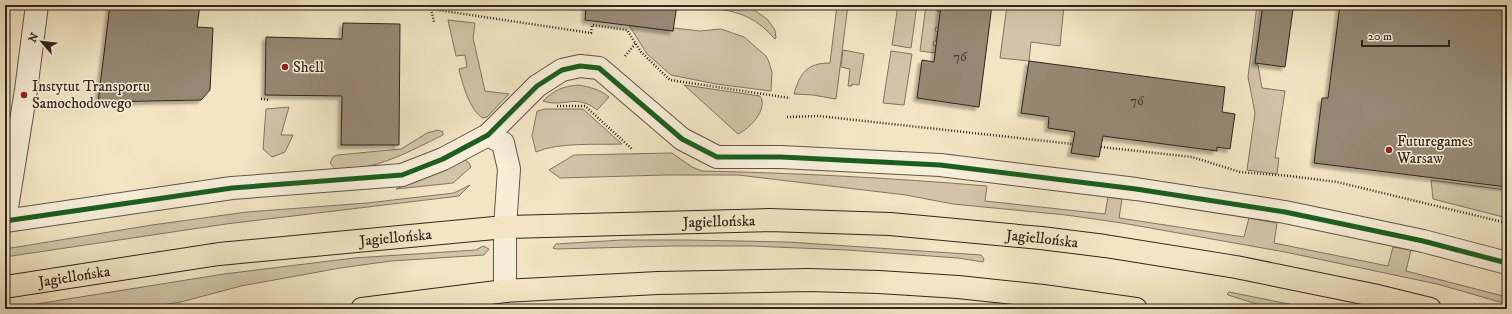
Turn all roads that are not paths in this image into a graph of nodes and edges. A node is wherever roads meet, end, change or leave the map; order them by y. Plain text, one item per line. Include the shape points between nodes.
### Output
1 (37, 5) edge
2 (488, 134) junction
3 (5, 220) edge
4 (505, 227) junction
5 (1507, 263) edge
6 (5, 287) edge
7 (505, 291) junction
8 (362, 309) edge
9 (1136, 309) edge
10 (1430, 309) edge

1 - 3 lane
2 - 3 lane via 443,160 402,175 232,188
2 - 4 lane via 503,143 509,169
2 - 5 lane via 537,86 562,70 580,66 599,68 682,139 717,157 781,157 940,165 1136,189 1285,212 1423,241
4 - 6 main road, Jagiellońska via 219,254
4 - 7 lane
4 - 10 main road, Jagiellońska via 769,220 890,224 1042,238 1170,256 1303,280
7 - 8 main road
7 - 9 main road via 658,283 816,280 958,287

